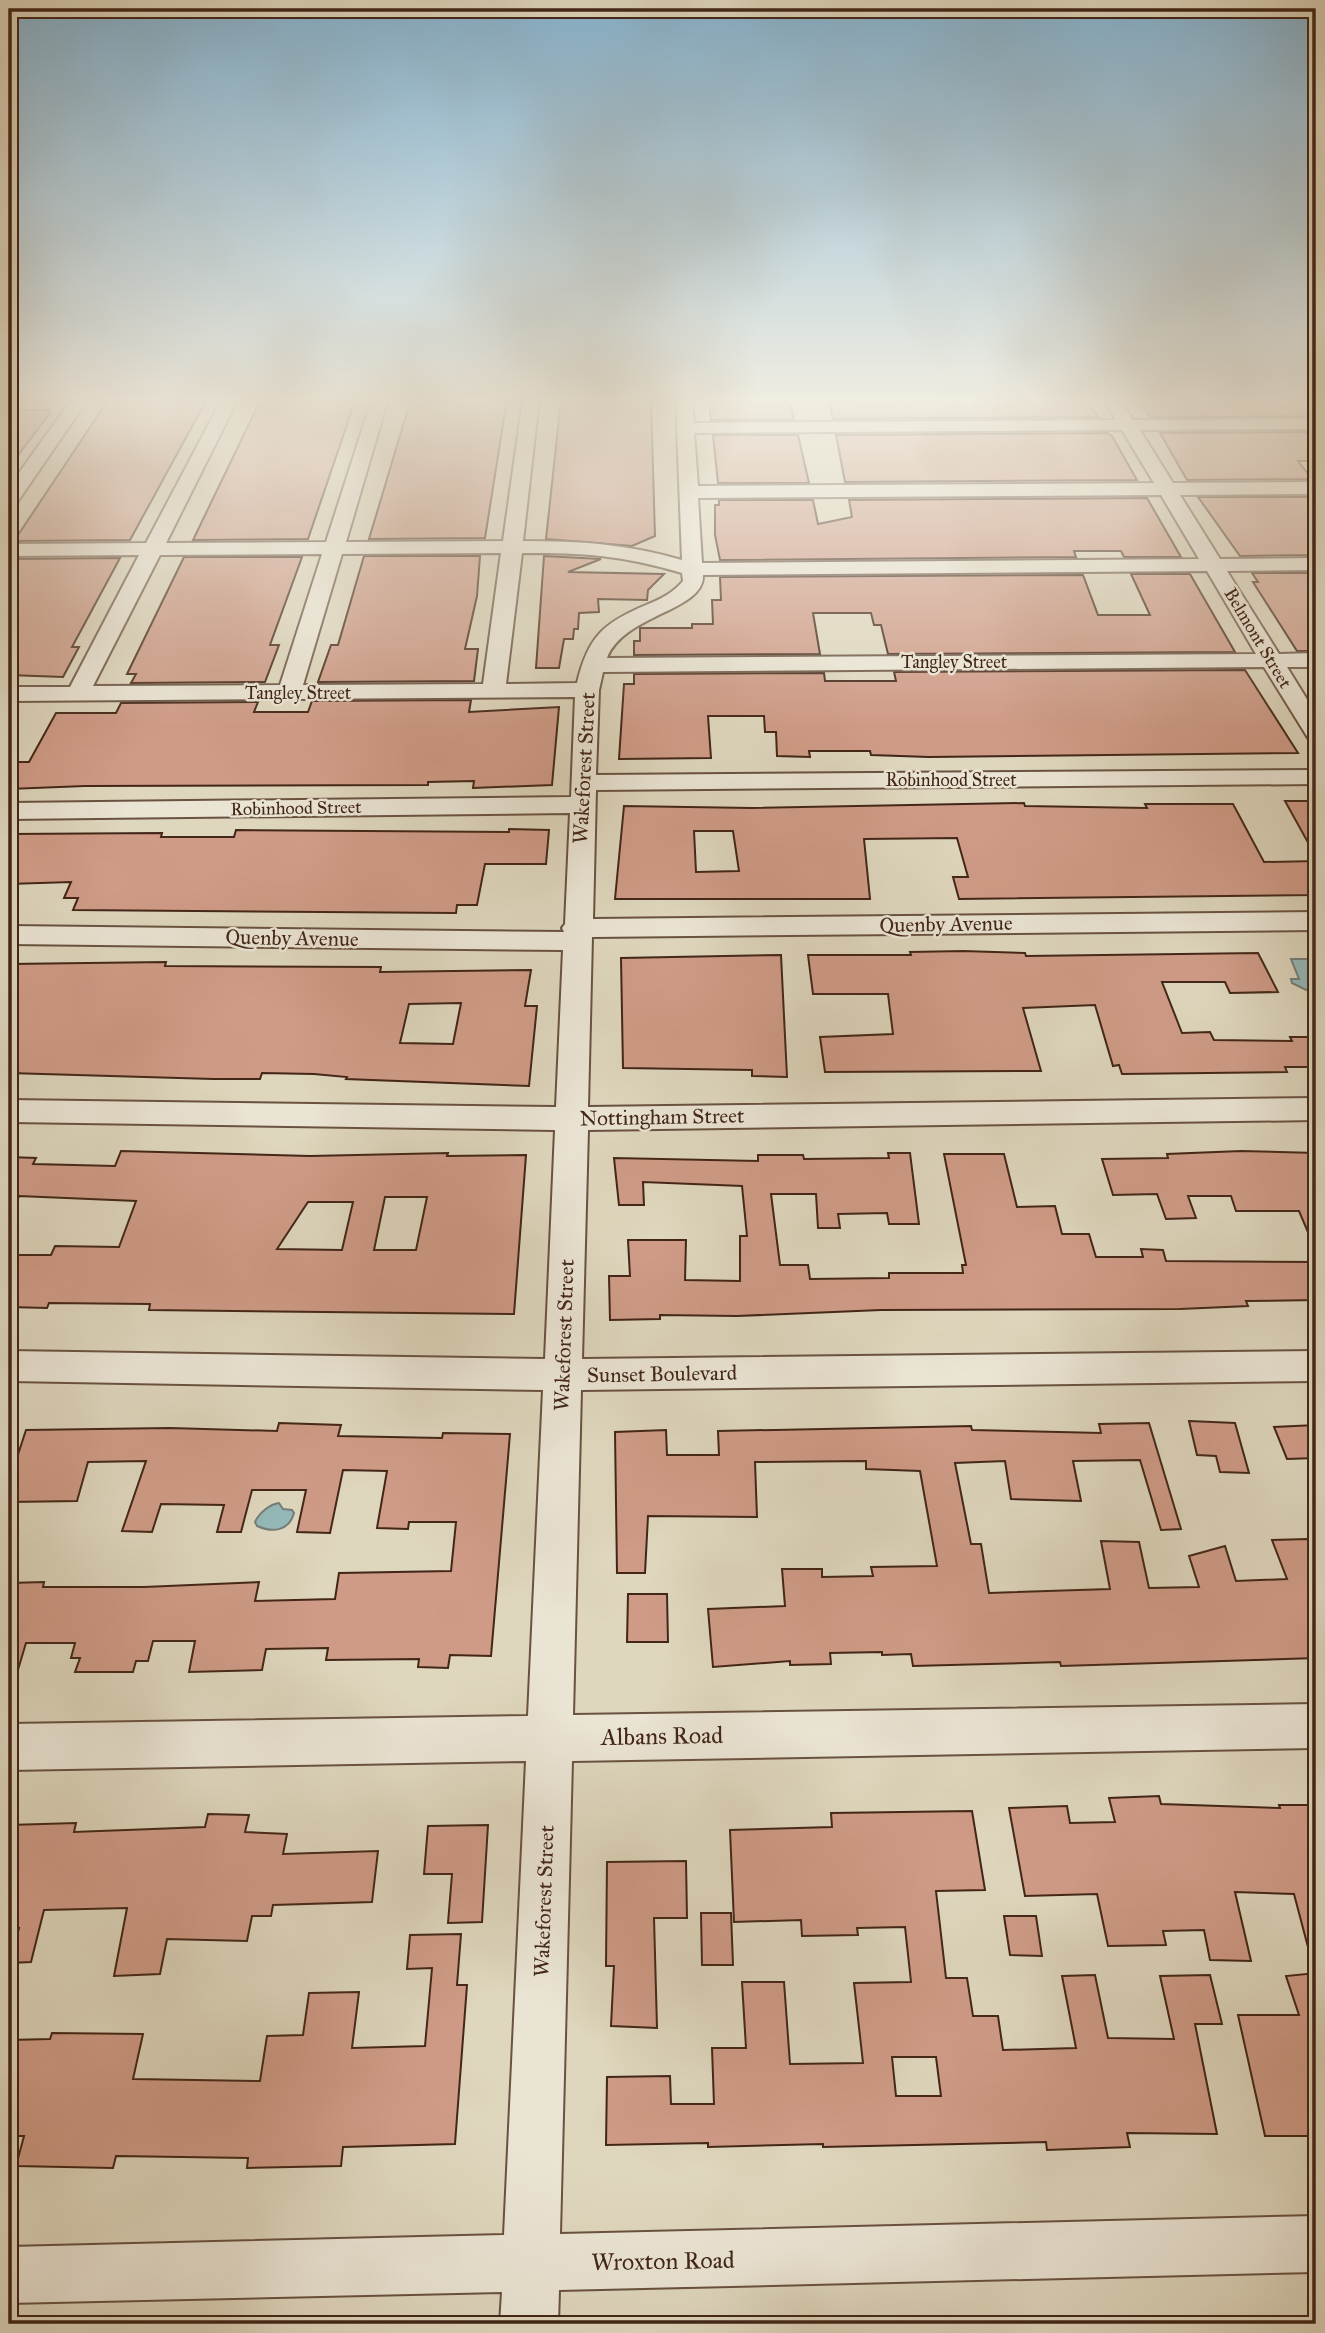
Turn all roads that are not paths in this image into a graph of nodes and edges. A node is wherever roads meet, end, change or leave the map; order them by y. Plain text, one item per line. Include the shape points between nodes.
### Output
1 (174, 508) edge
2 (346, 508) edge
3 (517, 508) edge
4 (690, 508) edge
5 (1179, 508) edge
6 (333, 548) junction
7 (512, 548) junction
8 (9, 550) edge
9 (152, 550) junction
10 (1214, 565) junction
11 (1316, 565) edge
12 (692, 569) junction
13 (1271, 660) junction
14 (1316, 660) edge
15 (593, 665) junction
16 (587, 690) junction
17 (494, 691) junction
18 (289, 693) junction
19 (9, 694) edge
20 (78, 694) junction
21 (1316, 733) edge
22 (1316, 777) edge
23 (584, 794) junction
24 (9, 811) edge
25 (1316, 921) edge
26 (576, 934) junction
27 (9, 935) edge
28 (1316, 1109) edge
29 (9, 1111) edge
30 (570, 1118) junction
31 (9, 1366) edge
32 (1316, 1366) edge
33 (563, 1375) junction
34 (1316, 1726) edge
35 (549, 1738) junction
36 (9, 1747) edge
37 (1316, 2244) edge
38 (531, 2265) junction
39 (9, 2275) edge
40 (529, 2324) edge

1 - 9 street
2 - 6 street
3 - 7 street
4 - 12 street, Wakeforest Street
5 - 10 street, Belmont Street
6 - 7 street
6 - 9 street
6 - 18 street
7 - 12 street via 612,549
7 - 17 street
8 - 9 street
9 - 20 street
10 - 11 street
10 - 12 street
10 - 13 street, Belmont Street
12 - 15 street, Wakeforest Street via 693,581 687,592 616,629 606,638
13 - 14 street, Tangley Street
13 - 15 street, Tangley Street
13 - 21 street, Belmont Street
15 - 16 street, Wakeforest Street
16 - 17 street, Tangley Street
16 - 23 street, Wakeforest Street
17 - 18 street, Tangley Street
18 - 20 street, Tangley Street
19 - 20 street, Tangley Street
22 - 23 street, Robinhood Street
23 - 24 street, Robinhood Street
23 - 26 street, Wakeforest Street
25 - 26 street, Quenby Avenue
26 - 27 street, Quenby Avenue
26 - 30 street, Wakeforest Street
28 - 30 street, Nottingham Street
29 - 30 street, Nottingham Street
30 - 33 street, Wakeforest Street
31 - 33 street, Sunset Boulevard
32 - 33 street, Sunset Boulevard
33 - 35 street, Wakeforest Street
34 - 35 street, Albans Road
35 - 36 street, Albans Road
35 - 38 street, Wakeforest Street
37 - 38 street, Wroxton Road
38 - 39 street, Wroxton Road
38 - 40 street, Wakeforest Street

